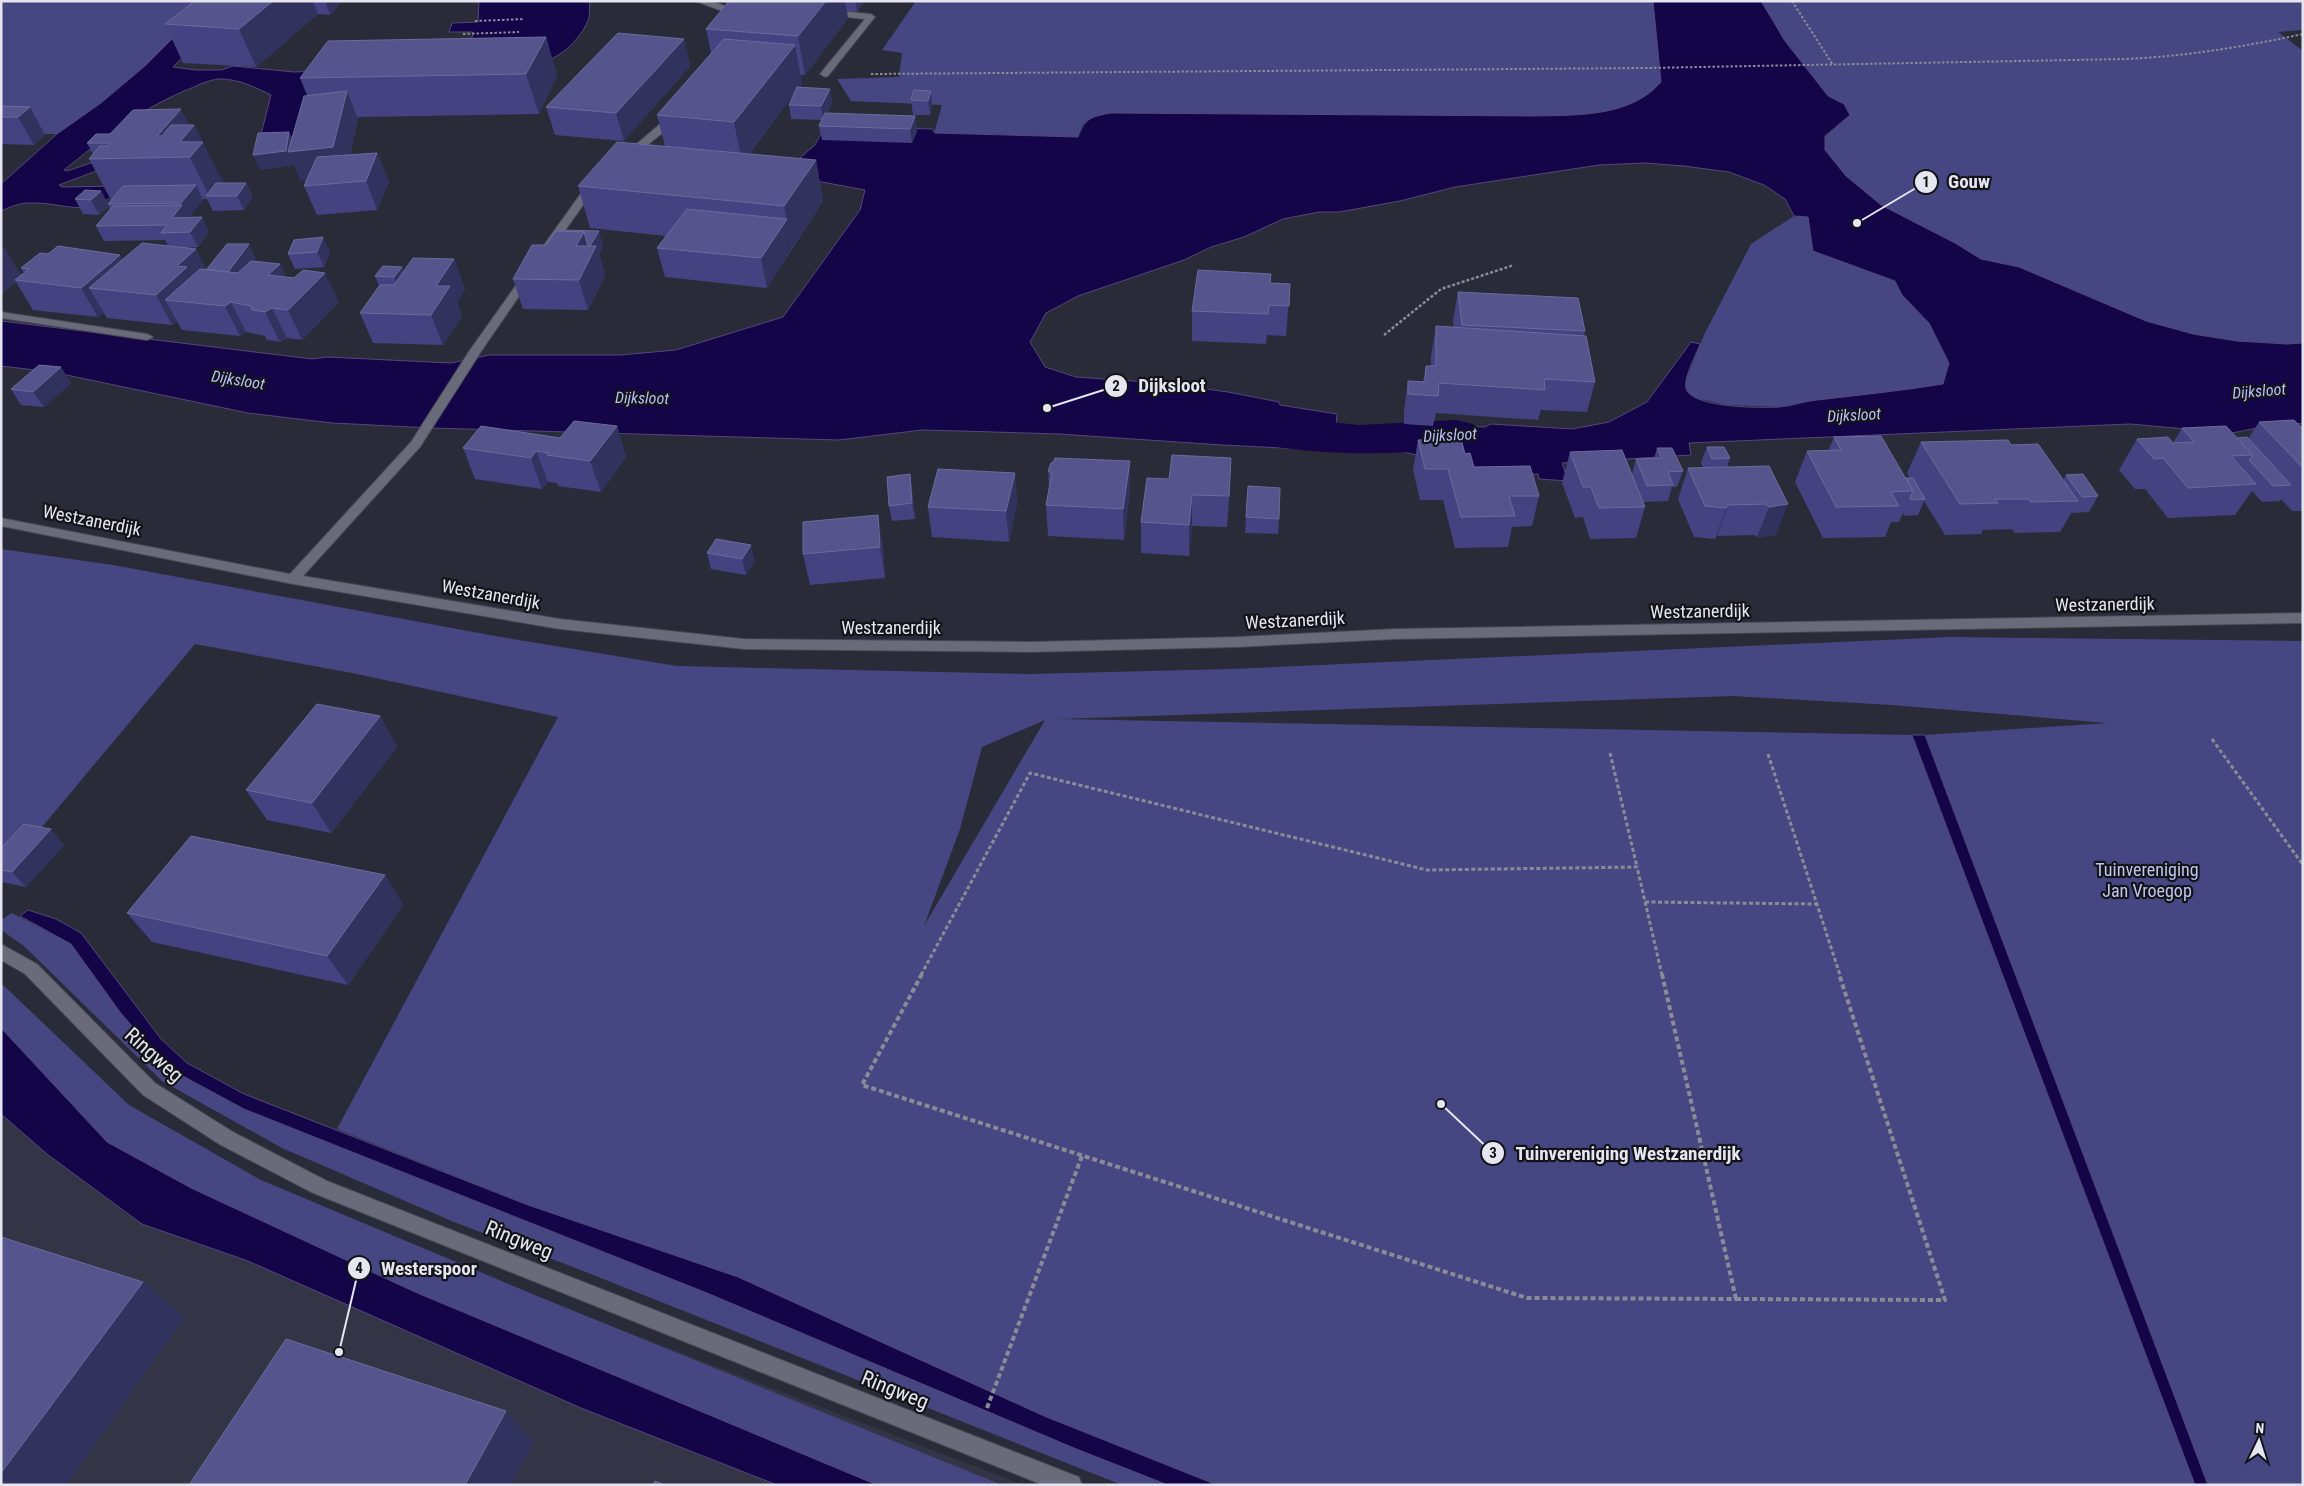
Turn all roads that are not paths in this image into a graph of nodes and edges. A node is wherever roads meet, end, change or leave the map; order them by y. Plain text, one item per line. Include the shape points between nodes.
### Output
1 (698, 1) edge
2 (813, 12) edge
3 (738, 23) edge
4 (825, 74) road end
5 (678, 109) edge
6 (623, 160) edge
7 (601, 177) edge
8 (543, 255) edge
9 (532, 271) edge
10 (1, 315) edge
11 (148, 337) dead end
12 (1, 522) edge
13 (293, 579) junction
14 (2303, 618) edge
15 (1, 951) edge
16 (1071, 1485) edge

1 - 3 street via 728,10
2 - 4 street via 871,17
5 - 6 street via 666,125
7 - 8 street
9 - 13 street via 476,350 416,444
10 - 11 street
12 - 13 street, Westzanerdijk
13 - 14 street, Westzanerdijk via 560,624 744,644 1030,647 1395,634
15 - 16 street, Ringweg via 31,969 149,1089 226,1138 320,1187

